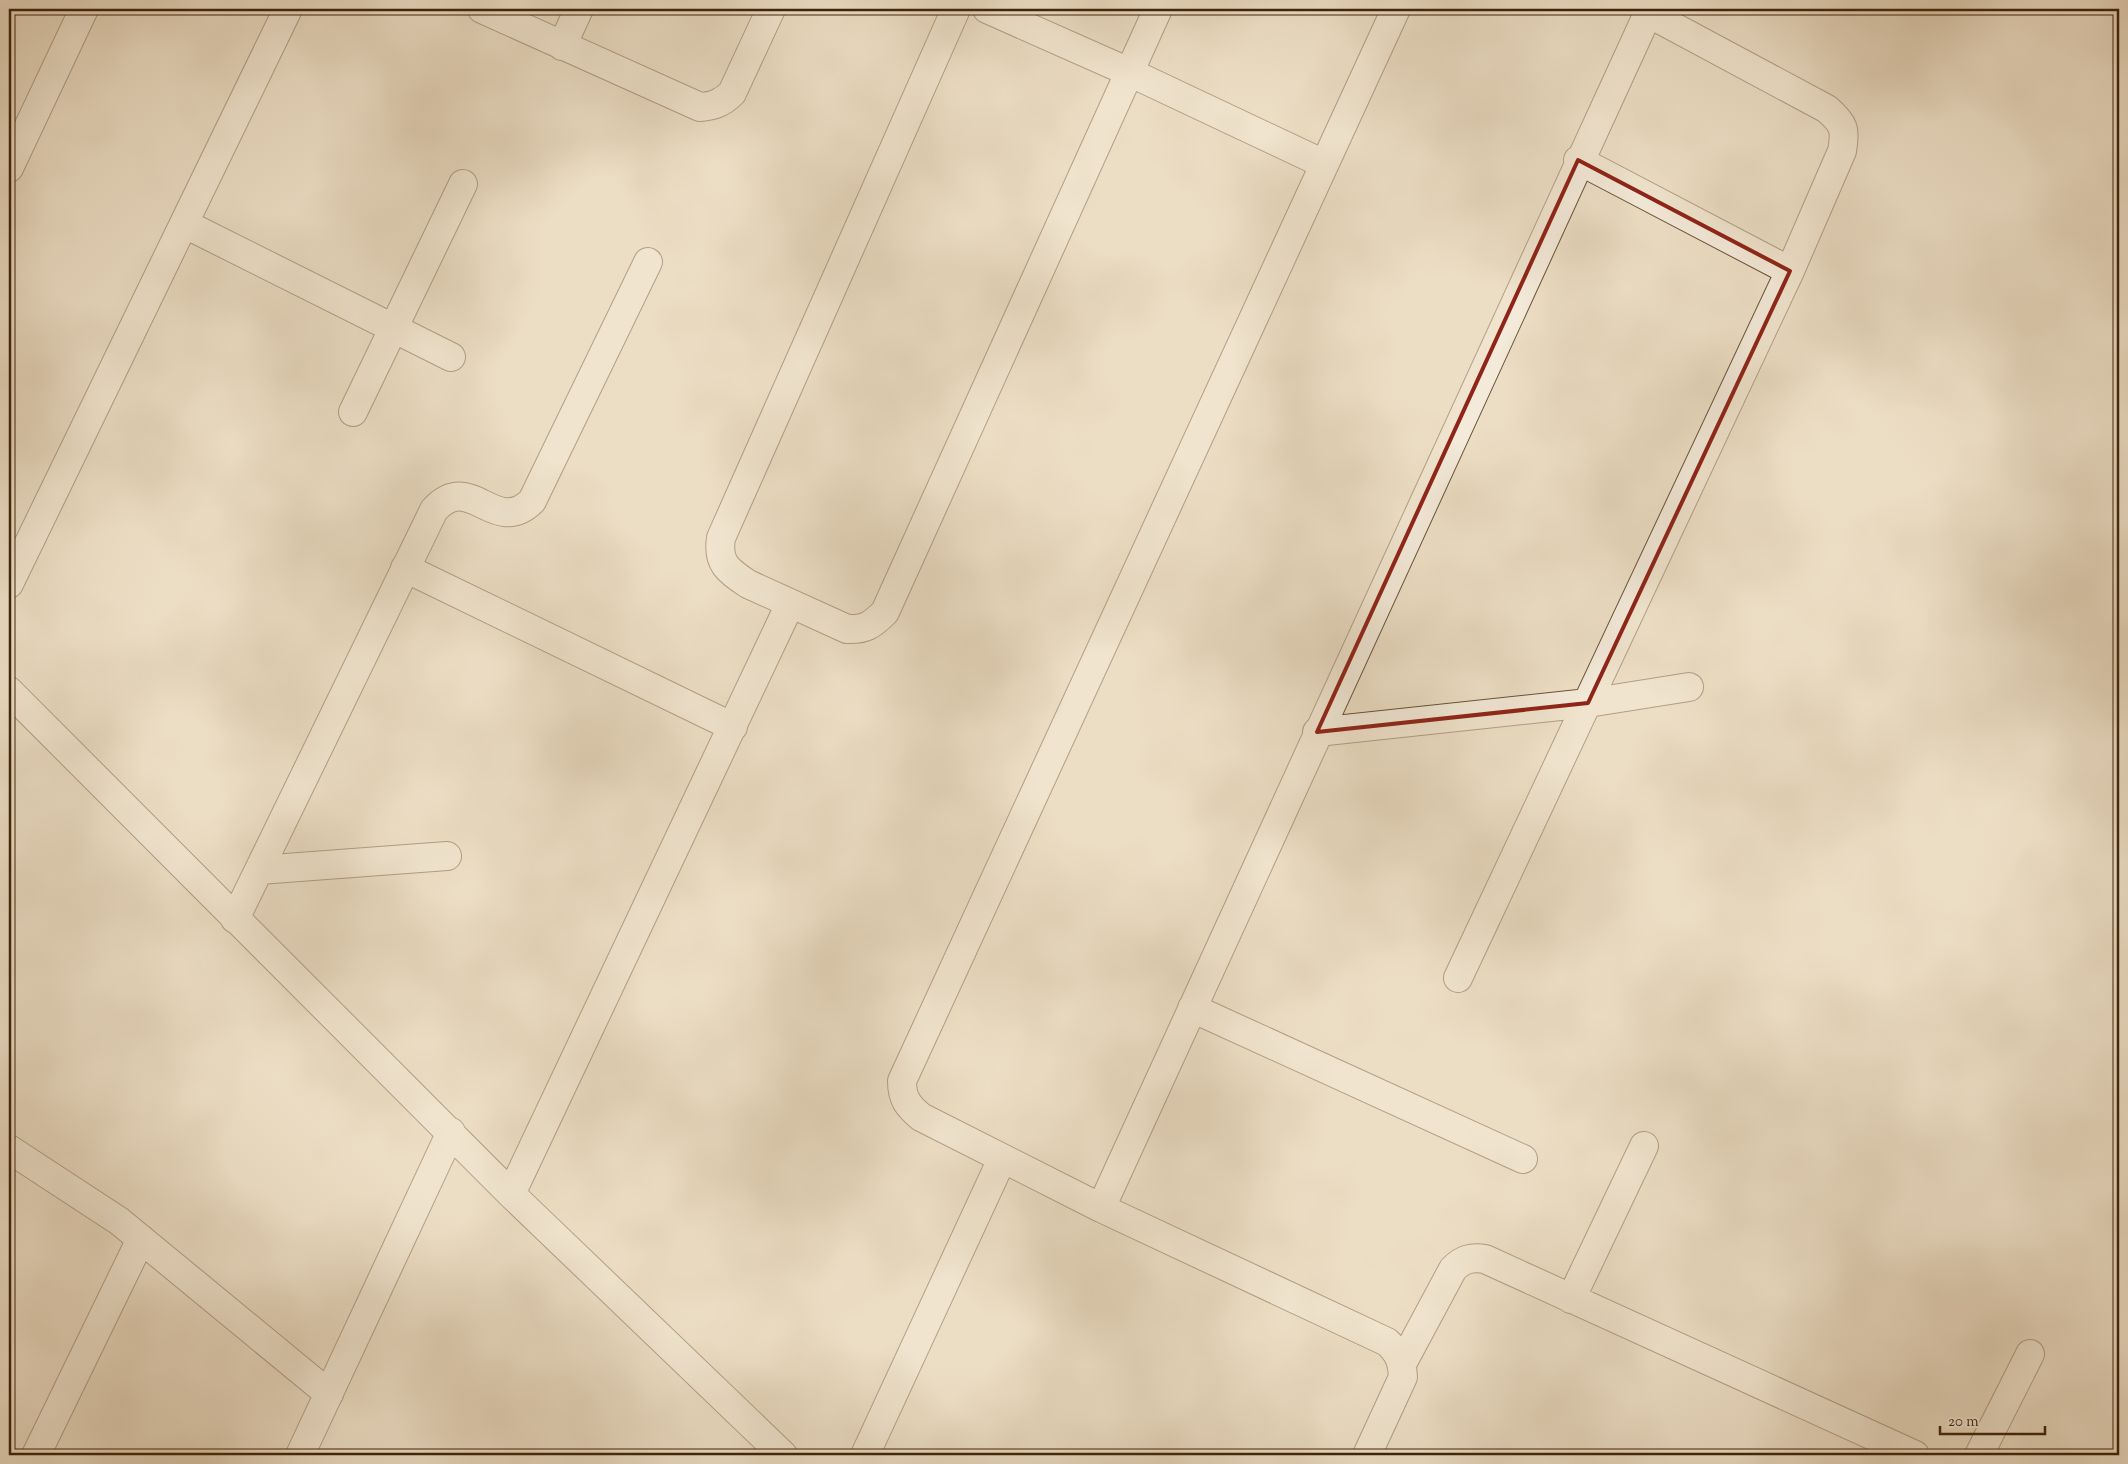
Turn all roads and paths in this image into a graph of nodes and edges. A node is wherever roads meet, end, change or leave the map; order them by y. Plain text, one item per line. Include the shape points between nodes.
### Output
1 (84, 9) edge
2 (288, 9) edge
3 (482, 9) edge
4 (579, 9) edge
5 (771, 9) edge
6 (956, 9) edge
7 (987, 9) edge
8 (1158, 9) edge
9 (1396, 9) edge
10 (1649, 11) edge
11 (562, 46) junction
12 (1129, 72) junction
13 (1578, 160) junction
14 (1324, 164) junction
15 (9, 168) edge
16 (463, 184) dead end
17 (185, 224) junction
18 (648, 262) dead end
19 (1790, 271) junction
20 (393, 328) junction
21 (451, 357) dead end
22 (353, 412) dead end
23 (405, 568) junction
24 (9, 584) edge
25 (790, 604) junction
26 (1689, 687) dead end
27 (9, 691) edge
28 (1588, 703) junction
29 (733, 727) junction
30 (1317, 732) junction
31 (447, 856) dead end
32 (258, 870) junction
33 (235, 919) junction
34 (1458, 978) dead end
35 (1192, 1008) junction
36 (451, 1132) junction
37 (1644, 1146) dead end
38 (9, 1149) edge
39 (1002, 1159) junction
40 (1523, 1159) dead end
41 (511, 1194) junction
42 (1101, 1208) junction
43 (141, 1239) junction
44 (1571, 1299) junction
45 (2030, 1354) dead end
46 (1402, 1364) junction
47 (328, 1394) junction
48 (1375, 1453) edge
49 (36, 1455) edge
50 (300, 1455) edge
51 (784, 1455) edge
52 (865, 1455) edge
53 (1915, 1455) edge
54 (1979, 1455) edge

1 - 15 street
2 - 17 street
3 - 11 street
4 - 11 street
5 - 11 street via 732,93 712,106 700,106
6 - 25 street via 721,538 719,550 724,564 733,574
7 - 12 street
8 - 12 street
9 - 14 street
10 - 13 street
10 - 19 street via 1827,109 1839,120 1846,133 1842,151
12 - 14 street
12 - 25 street via 885,612 862,630 847,629
13 - 19 street
13 - 30 street
14 - 39 street via 902,1081 902,1094 908,1107
16 - 20 street
17 - 20 street
17 - 24 street
18 - 23 street via 532,501 515,513 507,514 462,495 442,501 434,510
19 - 28 street
20 - 21 street
20 - 22 street
23 - 29 street
23 - 32 street
25 - 29 street
26 - 28 street
27 - 33 street
28 - 30 street
28 - 34 street
29 - 41 street
30 - 35 street
31 - 32 street
32 - 33 street
33 - 36 street
35 - 40 street
35 - 42 street
36 - 41 street
36 - 47 street
37 - 44 street
38 - 43 street via 96,1204
39 - 42 street
39 - 52 street
41 - 51 street
42 - 46 street via 1388,1342 1398,1352
43 - 47 street
43 - 49 street
44 - 46 street via 1485,1260 1461,1261 1453,1269
44 - 53 street
45 - 54 street
46 - 48 street via 1403,1377
47 - 50 street

